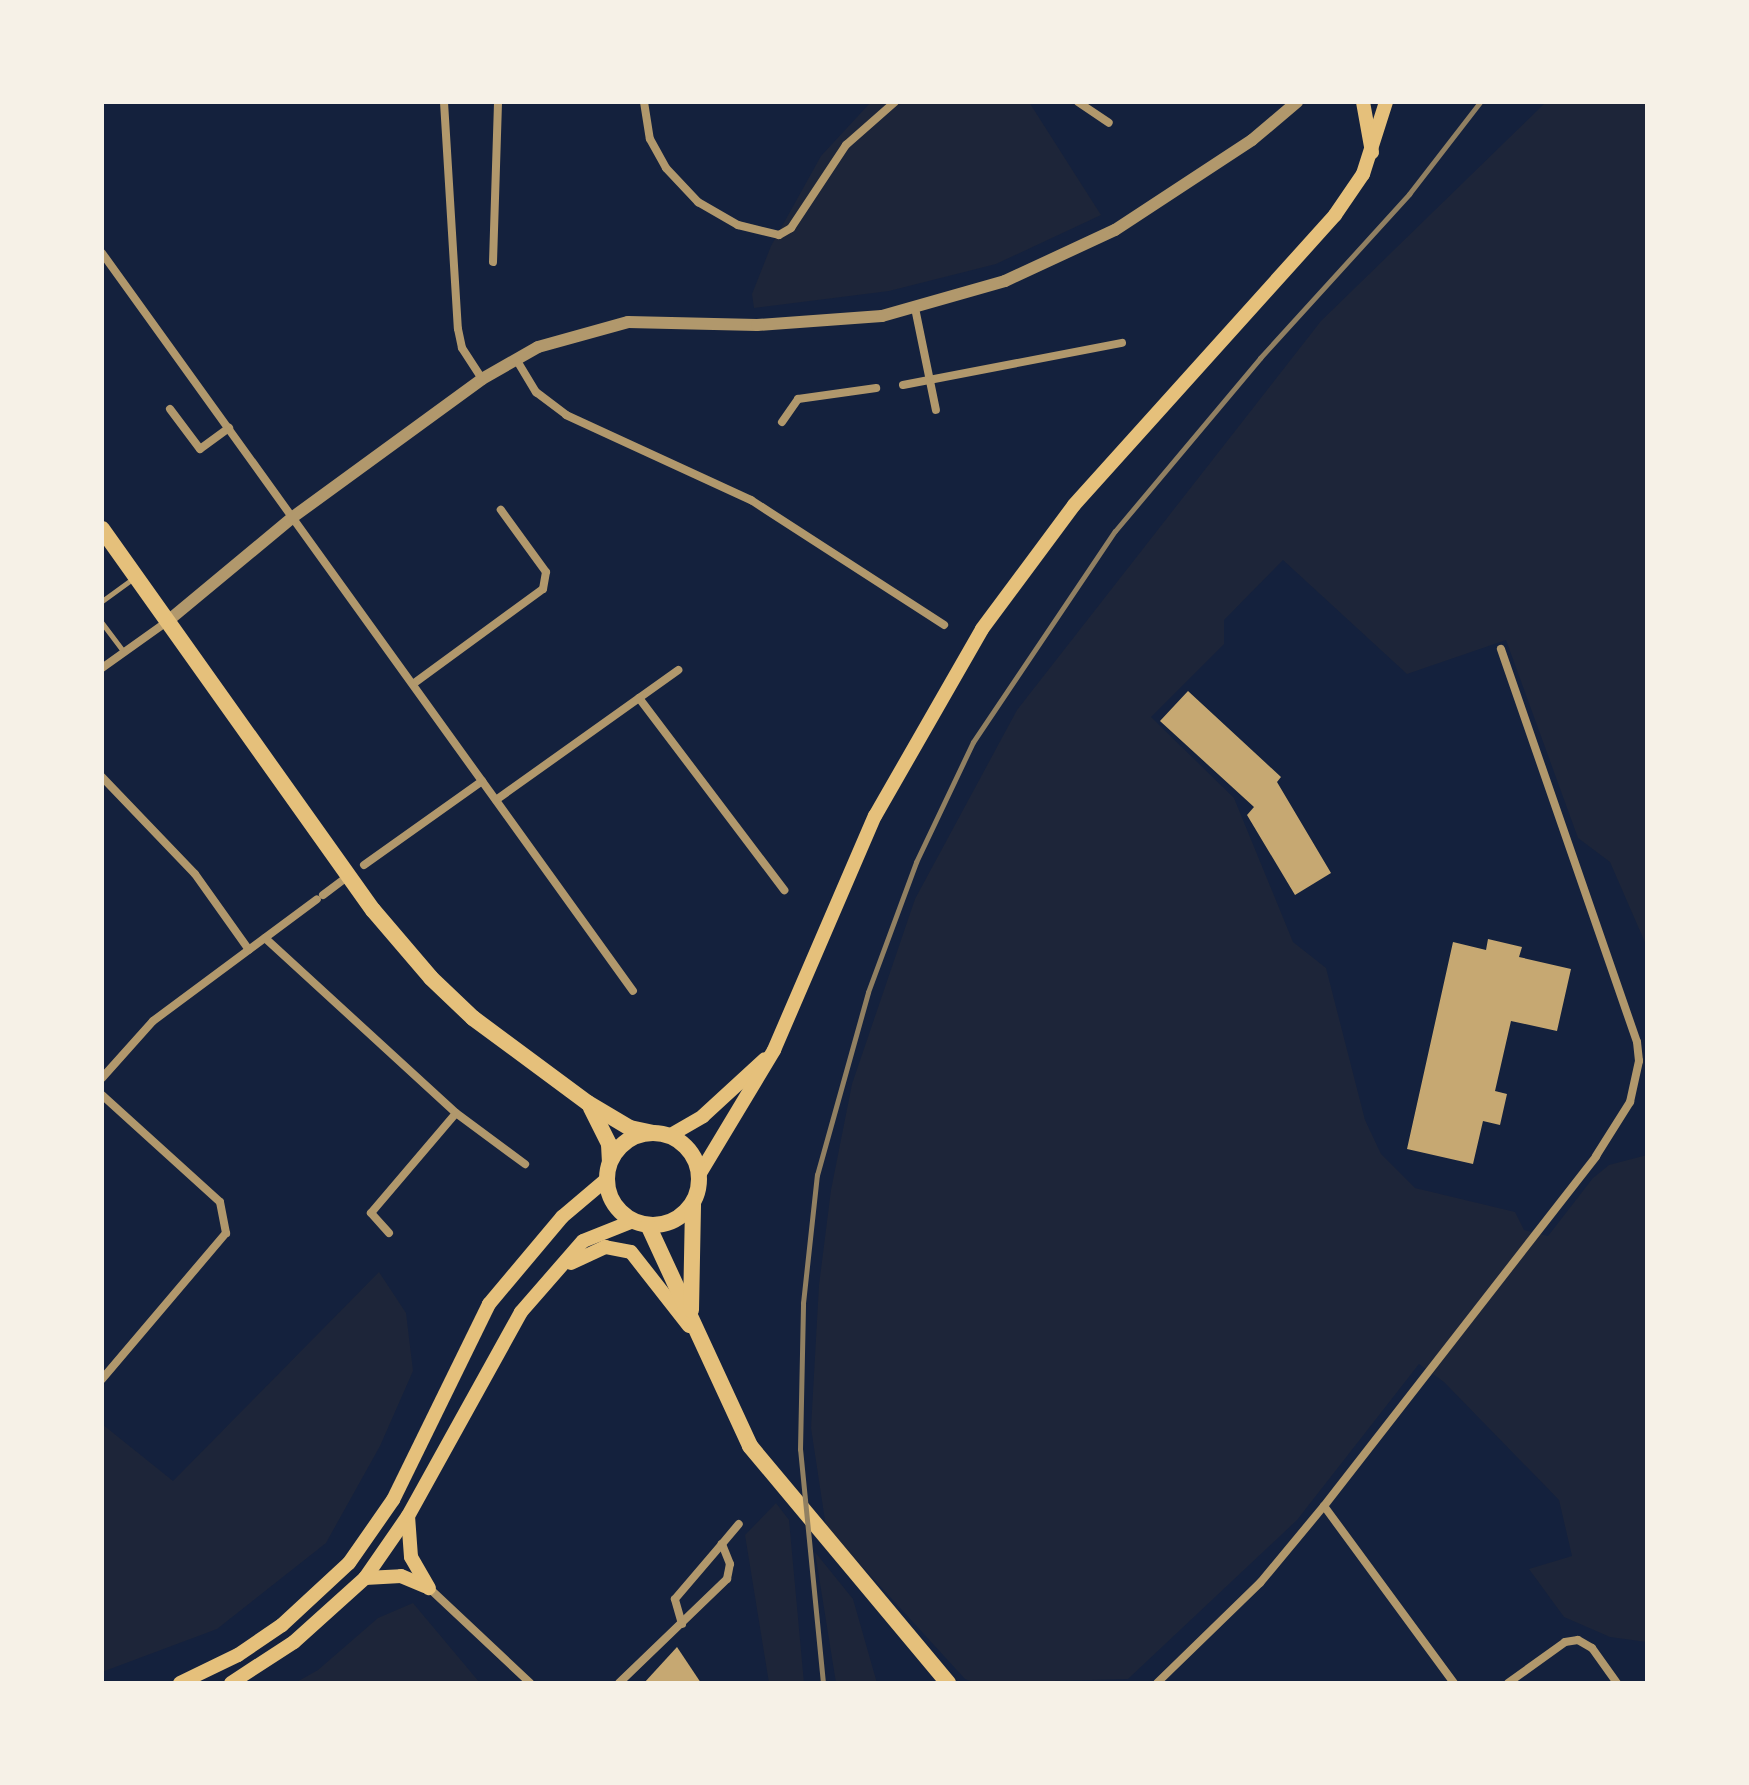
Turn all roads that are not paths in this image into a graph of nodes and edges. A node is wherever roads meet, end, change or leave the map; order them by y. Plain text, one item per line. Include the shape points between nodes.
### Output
1 (444, 102) edge
2 (498, 102) edge
3 (644, 102) edge
4 (895, 102) edge
5 (1078, 102) edge
6 (1298, 102) edge
7 (1363, 102) edge
8 (1386, 102) edge
9 (1109, 123) dead end
10 (1372, 153) junction
11 (102, 253) edge
12 (493, 262) dead end
13 (915, 308) junction
14 (1122, 343) dead end
15 (516, 359) junction
16 (482, 379) junction
17 (930, 381) junction
18 (903, 385) dead end
19 (876, 388) dead end
20 (170, 409) dead end
21 (936, 410) dead end
22 (782, 422) dead end
23 (229, 428) junction
24 (501, 510) dead end
25 (293, 517) junction
26 (102, 529) edge
27 (136, 576) junction
28 (102, 601) edge
29 (169, 620) junction
30 (102, 623) edge
31 (944, 625) dead end
32 (1501, 649) dead end
33 (124, 652) junction
34 (102, 668) edge
35 (678, 670) dead end
36 (413, 684) junction
37 (639, 698) junction
38 (102, 777) edge
39 (482, 781) junction
40 (496, 800) junction
41 (364, 865) dead end
42 (349, 876) junction
43 (784, 890) dead end
44 (265, 938) junction
45 (249, 950) junction
46 (633, 991) dead end
47 (774, 1050) junction
48 (102, 1078) edge
49 (102, 1095) edge
50 (588, 1103) junction
51 (456, 1113) junction
52 (661, 1134) junction
53 (610, 1161) junction
54 (525, 1164) dead end
55 (699, 1175) junction
56 (607, 1179) junction
57 (693, 1204) junction
58 (640, 1223) junction
59 (389, 1233) dead end
60 (582, 1248) junction
61 (692, 1321) junction
62 (702, 1346) junction
63 (102, 1379) edge
64 (1324, 1506) junction
65 (408, 1516) junction
66 (739, 1524) dead end
67 (722, 1544) junction
68 (365, 1578) junction
69 (429, 1588) junction
70 (682, 1624) junction
71 (180, 1683) edge
72 (231, 1683) edge
73 (530, 1683) edge
74 (619, 1683) edge
75 (948, 1683) edge
76 (1157, 1683) edge
77 (1454, 1683) edge
78 (1508, 1683) edge
79 (1617, 1683) edge

1 - 16 street via 458,329 462,348
2 - 12 street
3 - 4 street via 650,139 666,168 698,202 738,225 779,235 791,228 846,145
5 - 9 street
6 - 13 street via 1252,140 1115,230 1005,281
7 - 10 main road
8 - 10 main road
10 - 47 main road via 1335,215 1074,505 982,629 875,816
11 - 23 street
13 - 15 street via 882,316 757,325 628,322 560,339
13 - 17 street
14 - 17 street
15 - 16 street
15 - 31 street via 536,392 566,415 751,500
16 - 25 street
17 - 18 street
17 - 21 street
19 - 22 street via 798,399
20 - 23 street via 200,449
23 - 25 street
24 - 36 street via 546,572 543,589
25 - 29 street
25 - 36 street
26 - 27 main road
27 - 28 lane
27 - 29 main road
29 - 33 street
29 - 42 main road
30 - 33 lane
32 - 64 street via 1637,1042 1635,1085 1613,1134
33 - 34 street
35 - 37 street
36 - 39 street
37 - 40 street
37 - 43 street
38 - 45 street via 195,874
39 - 40 street
39 - 41 street
40 - 46 street
42 - 44 street
42 - 50 main road via 453,1000
44 - 45 street
44 - 51 street
45 - 48 street via 153,1021
47 - 52 main road via 715,1106
47 - 55 main road
49 - 63 street via 220,1202 226,1233
50 - 52 main road via 620,1123
50 - 53 main road via 609,1144
51 - 54 street
51 - 59 street via 371,1213
52 - 53 main road via 629,1140
52 - 55 main road via 691,1152
53 - 56 main road
55 - 57 main road
56 - 58 main road via 614,1204
56 - 71 main road via 562,1217 489,1304 393,1500 349,1563 282,1625 238,1655
57 - 58 main road via 672,1221
57 - 61 main road
58 - 60 main road via 608,1228
58 - 61 main road
60 - 62 main road via 631,1252
60 - 65 main road via 534,1295
61 - 62 main road
62 - 75 main road via 763,1465
64 - 76 street via 1260,1583
64 - 77 street
65 - 68 main road
65 - 69 main road via 411,1557
66 - 67 street
67 - 70 street via 675,1599
67 - 70 street via 730,1564 727,1579
68 - 69 main road via 401,1576
68 - 72 main road via 294,1642
69 - 73 street
70 - 74 street
78 - 79 street via 1565,1642 1578,1640 1592,1648

